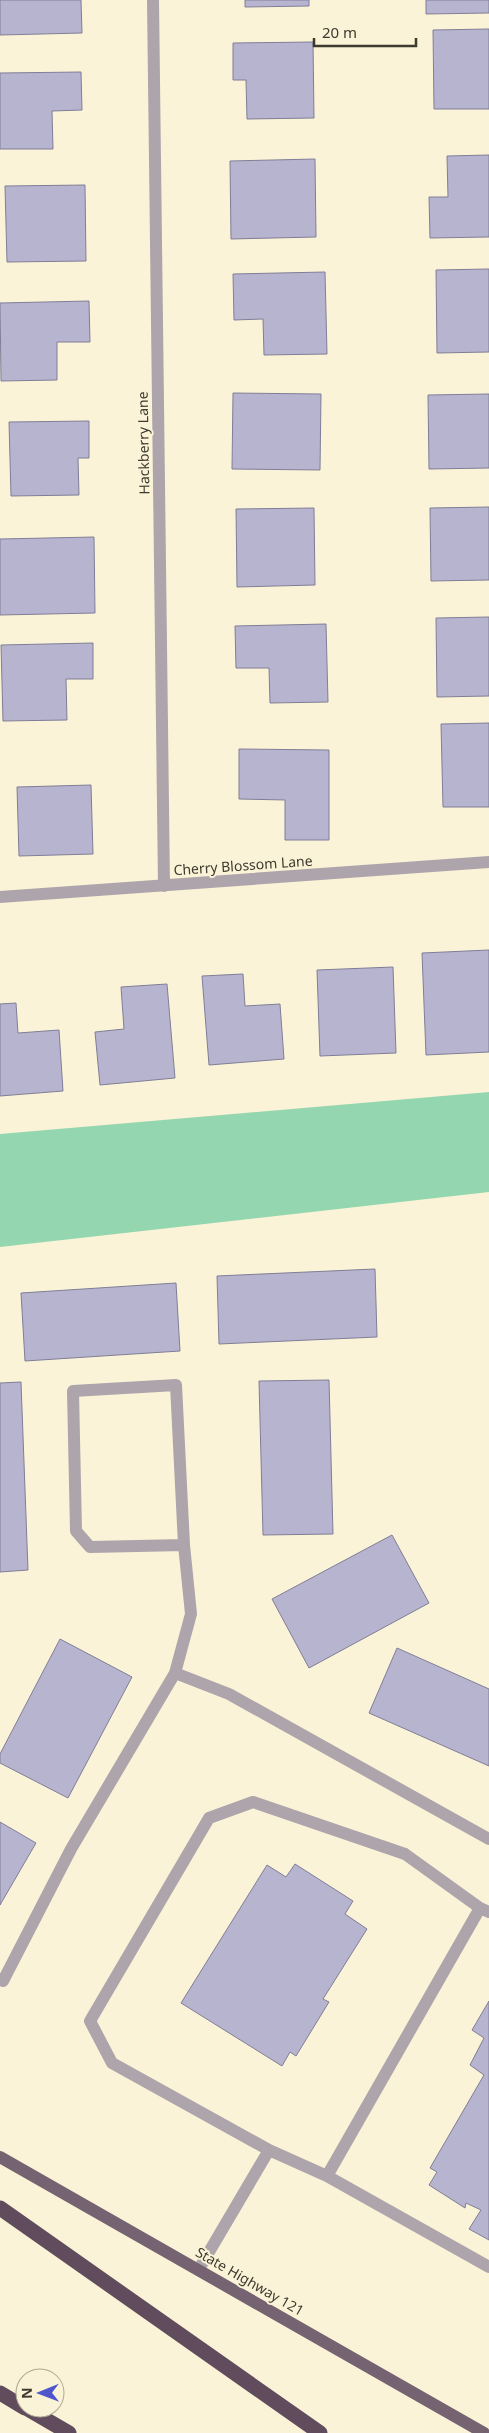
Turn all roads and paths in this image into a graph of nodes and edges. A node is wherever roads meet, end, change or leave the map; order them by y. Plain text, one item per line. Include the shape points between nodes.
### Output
1 (153, 0) edge
2 (489, 862) edge
3 (164, 886) junction
4 (0, 897) edge
5 (184, 1546) junction
6 (175, 1673) junction
7 (489, 1839) edge
8 (484, 1910) edge
9 (0, 1979) edge
10 (269, 2150) junction
11 (0, 2157) edge
12 (327, 2176) junction
13 (0, 2208) edge
14 (489, 2268) edge
15 (199, 2269) junction
16 (0, 2393) edge
17 (15, 2402) edge
18 (43, 2418) edge
19 (69, 2433) edge
20 (320, 2433) edge
21 (484, 2433) edge

1 - 3 street, Hackberry Lane
2 - 3 street, Cherry Blossom Lane
3 - 4 street, Cherry Blossom Lane
5 - 5 street via 90,1547 76,1531 73,1391 176,1385
5 - 6 street via 190,1614
6 - 7 street via 229,1694
6 - 9 street via 71,1849 3,1981
8 - 10 street via 405,1854 253,1802 209,1818 90,2020 112,2063
8 - 12 street
10 - 12 street
10 - 15 street
11 - 15 main road, State Highway 121
12 - 14 street
13 - 20 highway
15 - 21 main road, State Highway 121
16 - 17 highway
18 - 19 highway

